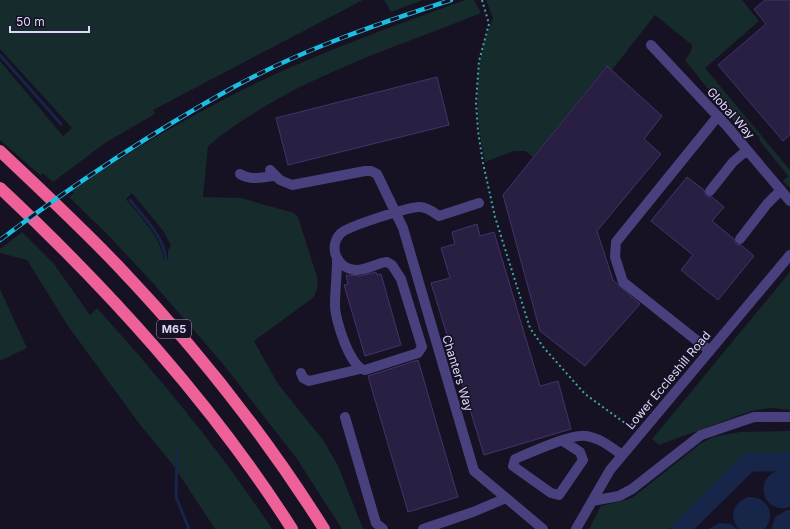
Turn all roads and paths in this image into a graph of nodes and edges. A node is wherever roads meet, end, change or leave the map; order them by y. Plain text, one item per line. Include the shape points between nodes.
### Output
1 (482, 0) edge
2 (651, 46) dead end
3 (718, 116) junction
4 (747, 150) junction
5 (0, 151) edge
6 (240, 174) dead end
7 (0, 188) edge
8 (781, 190) junction
9 (710, 191) dead end
10 (790, 201) edge
11 (479, 203) dead end
12 (396, 213) junction
13 (740, 239) dead end
14 (790, 255) edge
15 (340, 262) junction
16 (710, 351) junction
17 (360, 369) junction
18 (301, 373) dead end
19 (345, 417) dead end
20 (790, 417) edge
21 (644, 429) junction
22 (563, 441) junction
23 (622, 455) junction
24 (506, 498) junction
25 (592, 500) junction
26 (292, 529) edge
27 (324, 529) edge
28 (383, 529) edge
29 (423, 529) edge
30 (543, 529) edge
31 (576, 529) edge

1 - 21 path via 489,24 479,61 476,103 478,131 495,217 530,328 544,348 586,394 629,426 636,422
2 - 3 street, Global Way
3 - 4 street, Global Way
3 - 16 street via 616,242 615,257 623,282
4 - 8 street, Global Way
4 - 9 street via 733,162
5 - 27 highway, M65 via 119,267 217,379 300,490
6 - 12 street, Chanters Way via 254,178 272,173 292,185 365,170 371,171 380,179
7 - 26 highway, M65 via 99,284 151,342 245,458
8 - 10 street, Global Way
8 - 13 street
11 - 12 street via 439,216 419,207
12 - 15 street via 342,232 335,245
12 - 24 street, Chanters Way via 403,228 474,472
14 - 16 street, Lower Eccleshill Road
15 - 17 street via 336,311 348,351
15 - 17 street via 356,270 382,262 392,265 401,279 422,347 421,351 414,355 372,368
16 - 21 street, Lower Eccleshill Road
17 - 18 street via 309,381 303,378
19 - 28 street via 376,523
20 - 25 street via 754,417 701,435 632,489 619,496
21 - 23 street, Lower Eccleshill Road
22 - 22 street via 580,452 583,460 559,495 552,493 513,466 515,459
22 - 23 street via 585,435 603,441
23 - 25 street, Lower Eccleshill Road
24 - 29 street
24 - 30 street, Chanters Way
25 - 31 street, Lower Eccleshill Road

